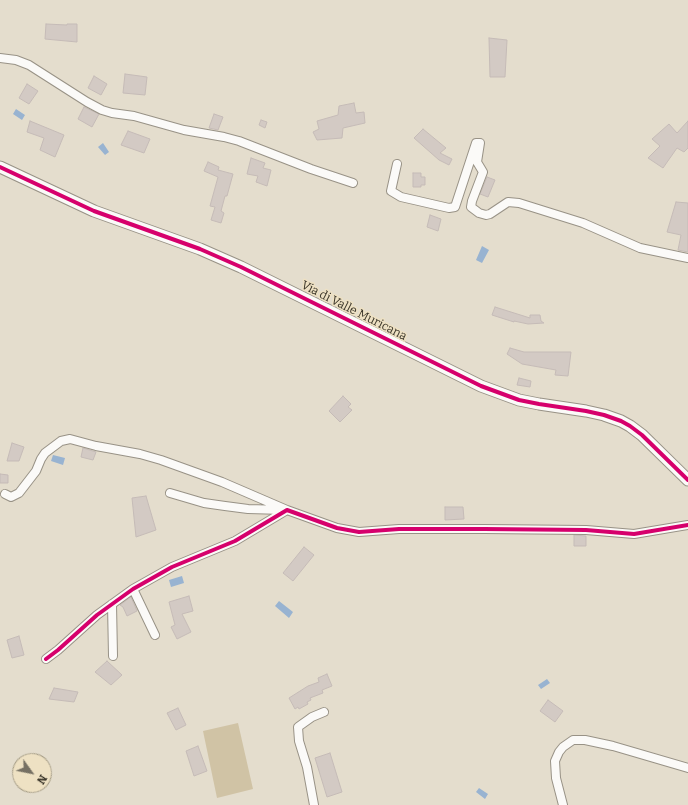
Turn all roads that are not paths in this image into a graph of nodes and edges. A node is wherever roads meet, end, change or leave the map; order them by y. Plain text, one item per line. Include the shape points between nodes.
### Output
1 (0, 58) edge
2 (397, 164) dead end
3 (0, 167) edge
4 (353, 183) dead end
5 (688, 258) edge
6 (688, 480) edge
7 (170, 493) dead end
8 (5, 494) dead end
9 (287, 510) junction
10 (688, 525) edge
11 (133, 589) junction
12 (112, 604) junction
13 (154, 635) dead end
14 (113, 656) dead end
15 (46, 659) dead end
16 (324, 712) dead end
17 (688, 768) edge
18 (314, 805) edge
19 (563, 805) edge

1 - 4 street via 29,65 102,110 235,140
2 - 5 street via 391,191 401,197 449,208 455,207 476,143 480,143 477,162 483,172 471,207 479,213 490,214 508,202 519,203 583,223 640,248
3 - 6 street, Via di Valle Muricana via 94,211 195,247 240,267 481,386 519,400 586,411 620,421 642,435
7 - 9 street via 204,503 248,509
8 - 9 street via 12,497 19,493 36,471 45,453 70,439 161,460 222,482
9 - 10 street via 337,528 359,532 399,529 491,529 586,530 634,534
9 - 11 street via 235,541 178,564
11 - 12 street
11 - 13 street
12 - 14 street
12 - 15 street
16 - 18 street via 298,727
17 - 19 street via 613,746 573,740 558,752 555,761 556,778

